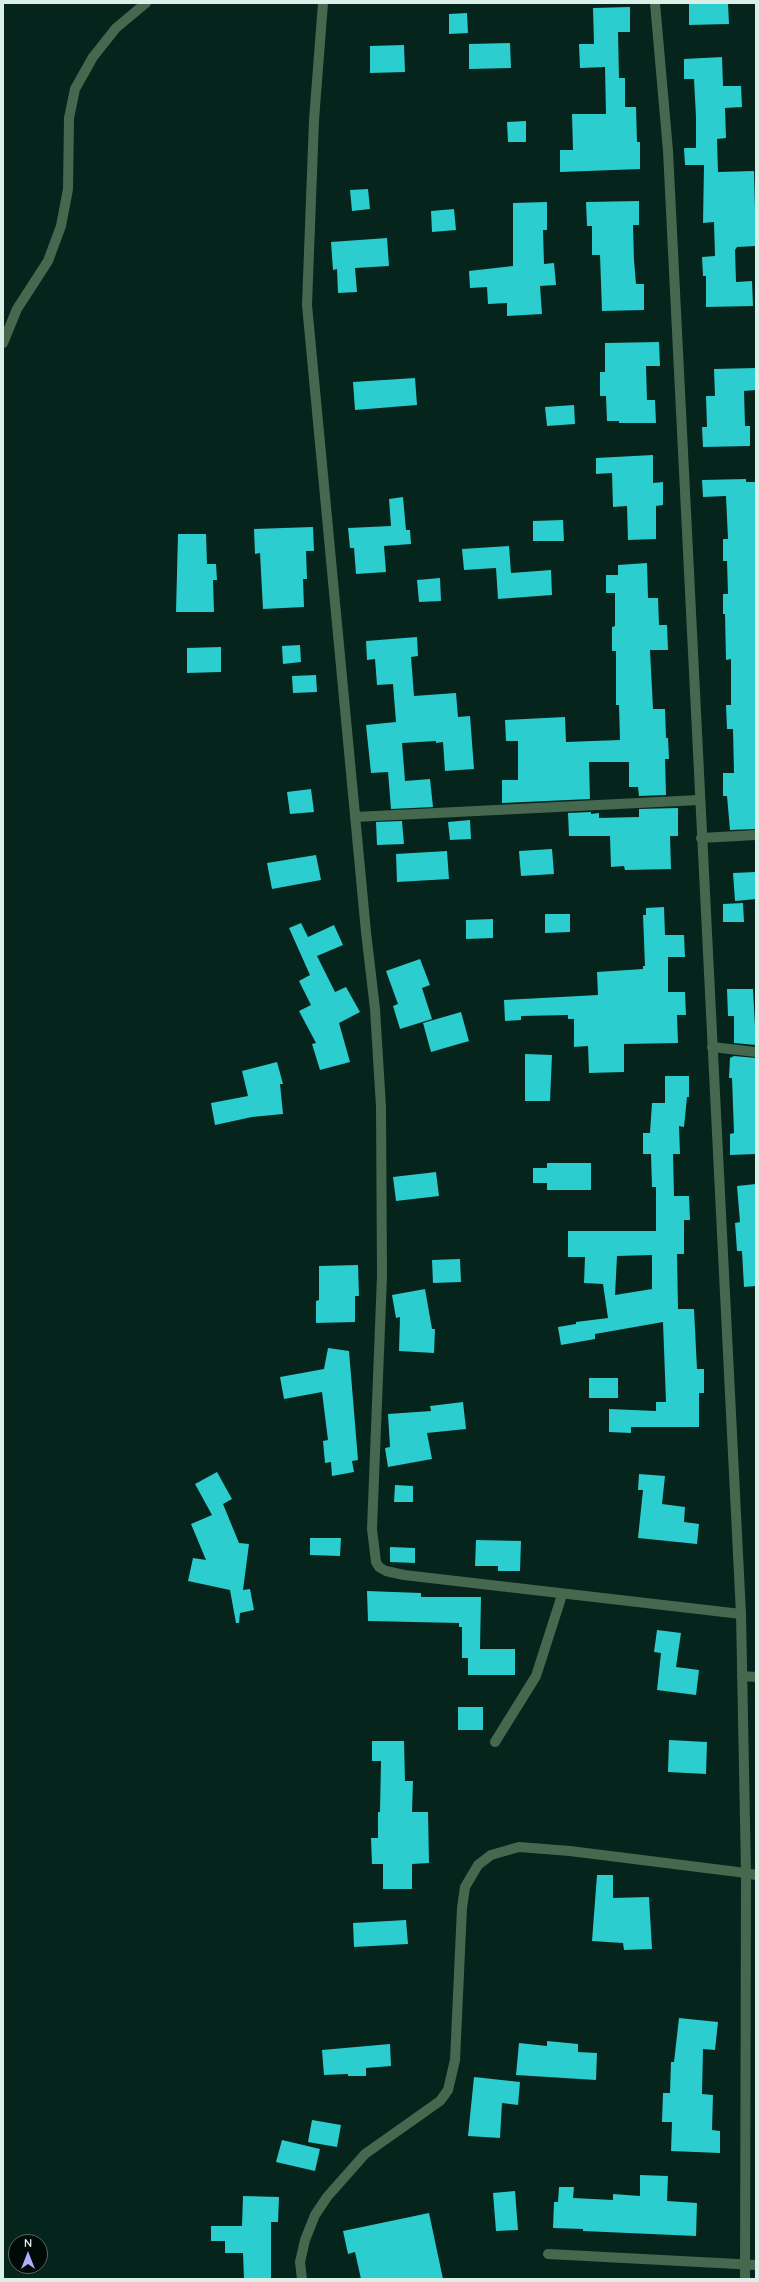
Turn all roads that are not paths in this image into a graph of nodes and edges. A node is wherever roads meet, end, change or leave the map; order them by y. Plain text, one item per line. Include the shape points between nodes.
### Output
1 (146, 3) edge
2 (323, 3) edge
3 (655, 3) edge
4 (3, 343) edge
5 (699, 800) junction
6 (355, 817) junction
7 (756, 835) edge
8 (701, 838) junction
9 (712, 1047) junction
10 (756, 1052) edge
11 (562, 1595) junction
12 (741, 1614) junction
13 (742, 1676) junction
14 (756, 1677) edge
15 (495, 1742) dead end
16 (751, 1874) edge
17 (548, 2254) dead end
18 (751, 2264) edge
19 (302, 2279) edge
20 (745, 2279) edge

1 - 4 street via 116,28 93,56 75,89 69,118 68,189 61,226 48,260 17,309
2 - 6 street via 314,120 307,305
3 - 5 street via 668,151
5 - 6 street
5 - 8 street
6 - 11 street via 375,1009 381,1107 382,1276 372,1528 376,1562 379,1567 391,1573
7 - 8 street
8 - 9 street
9 - 10 street
9 - 12 street
11 - 12 street
11 - 15 street via 536,1676
12 - 13 street
13 - 14 street
13 - 16 street
16 - 18 street
16 - 19 street via 532,1848 505,1850 491,1855 478,1865 465,1887 462,1908 455,2060 448,2090 440,2101 365,2154 327,2197 315,2215 305,2240 300,2262
17 - 18 street
18 - 20 street

